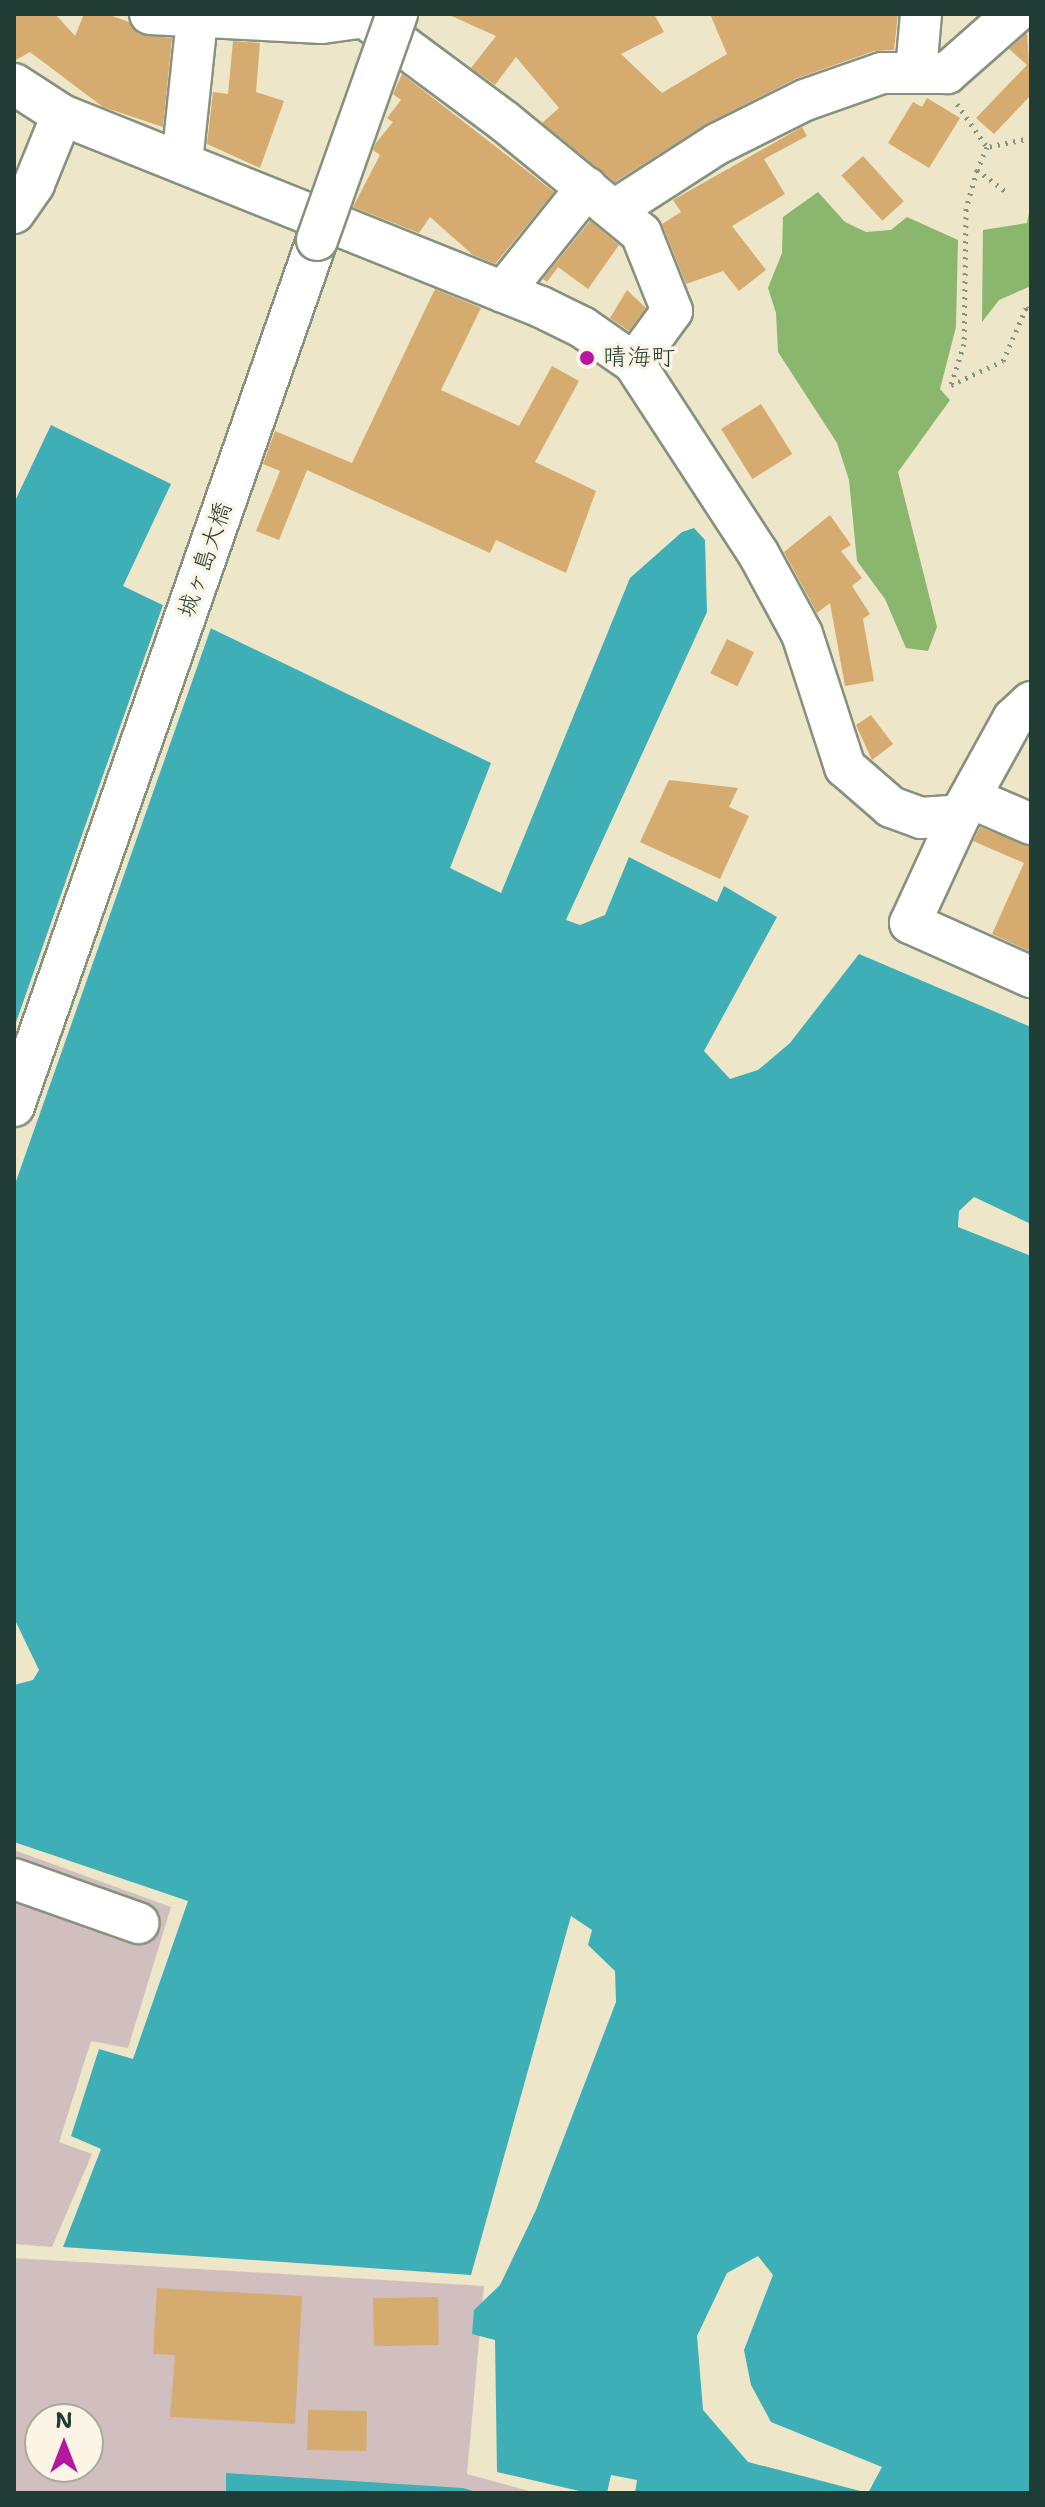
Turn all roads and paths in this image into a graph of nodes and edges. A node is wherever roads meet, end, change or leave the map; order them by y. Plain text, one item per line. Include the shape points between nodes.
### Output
1 (150, 14) edge
2 (921, 14) edge
3 (1014, 14) edge
4 (377, 15) edge
5 (197, 20) junction
6 (932, 72) junction
7 (14, 84) edge
8 (62, 115) junction
9 (1031, 138) edge
10 (987, 147) junction
11 (182, 162) junction
12 (977, 170) junction
13 (1007, 193) dead end
14 (602, 198) junction
15 (14, 213) edge
16 (503, 292) junction
17 (1031, 310) edge
18 (634, 363) junction
19 (1031, 702) edge
20 (967, 807) junction
21 (1031, 824) edge
22 (1031, 977) edge
23 (14, 1106) edge
24 (14, 1879) edge
25 (138, 1923) dead end

1 - 5 street
2 - 6 street
3 - 6 street
4 - 5 street via 322,23
4 - 14 street
4 - 23 street, 城ヶ島大橋, bridge
5 - 11 street
6 - 10 path
6 - 14 street via 882,73 805,100
7 - 8 street
8 - 11 street
8 - 15 street via 34,184
9 - 10 path
10 - 12 path
11 - 16 street
12 - 13 path
12 - 17 path via 966,209 964,344 951,385 1003,361 1026,308
14 - 16 street
14 - 18 street via 641,233 672,311
16 - 18 street via 582,327
18 - 20 street via 758,553 802,634 845,767 891,807 921,818
19 - 20 street via 1013,719
20 - 21 street
20 - 22 street via 910,923
24 - 25 street

